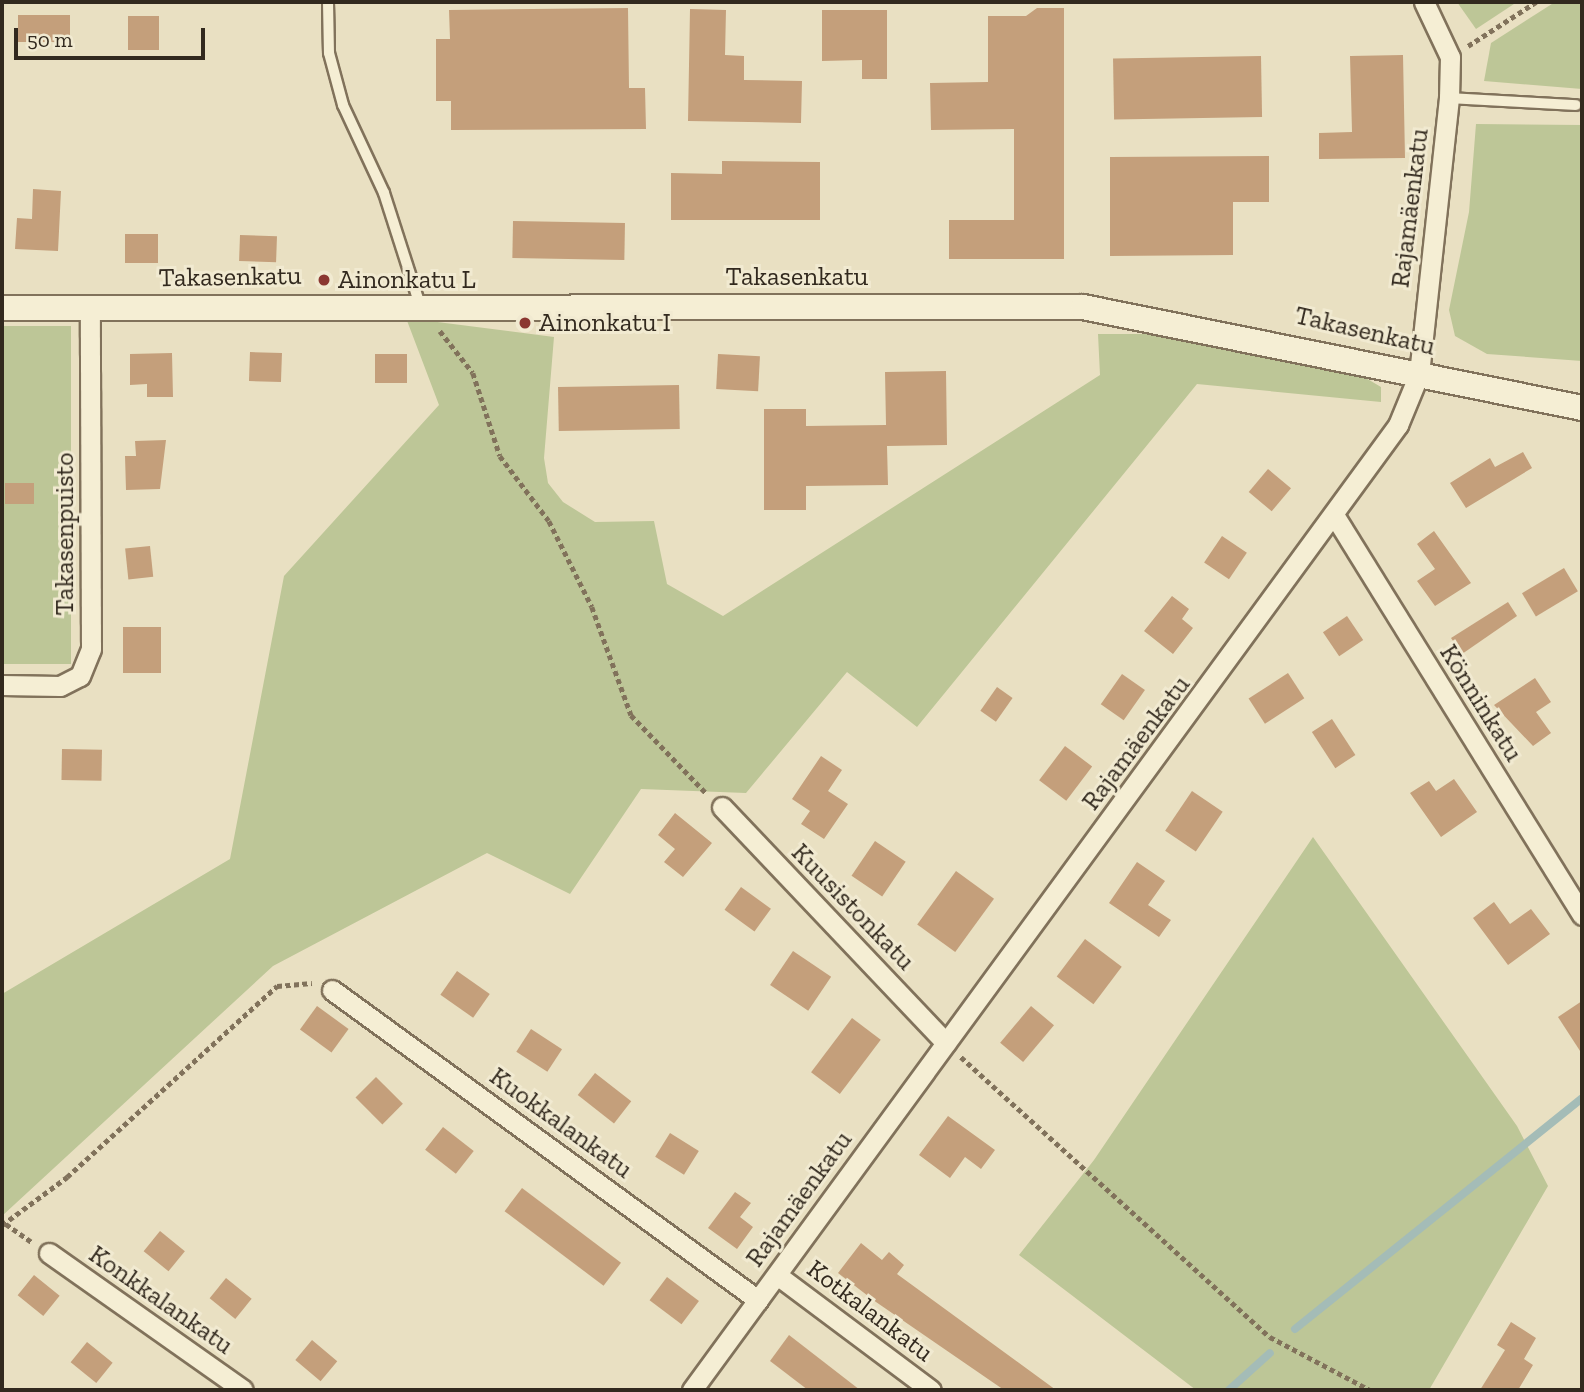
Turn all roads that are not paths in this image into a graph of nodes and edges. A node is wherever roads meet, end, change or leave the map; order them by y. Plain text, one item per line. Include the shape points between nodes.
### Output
1 (328, 2) edge
2 (1424, 2) edge
3 (1449, 97) junction
4 (1576, 105) dead end
5 (420, 305) junction
6 (2, 308) edge
7 (90, 309) junction
8 (1419, 374) junction
9 (1582, 408) edge
10 (1336, 518) junction
11 (2, 685) edge
12 (722, 807) road end
13 (1582, 915) edge
14 (332, 989) road end
15 (946, 1043) junction
16 (49, 1253) road end
17 (777, 1275) junction
18 (758, 1300) junction
19 (243, 1390) edge
20 (692, 1390) edge
21 (931, 1390) edge

1 - 5 lane via 329,54 343,105 384,193
2 - 3 street, Rajamäenkatu via 1450,57
3 - 4 lane
3 - 8 street, Rajamäenkatu
5 - 7 street, Takasenkatu
5 - 8 street, Takasenkatu via 1083,307
6 - 7 street, Takasenkatu
7 - 11 street, Takasenpuisto via 91,649 80,676 60,686
8 - 9 street, Takasenkatu
8 - 10 street, Rajamäenkatu via 1398,425
10 - 13 street, Könninkatu
10 - 15 street, Rajamäenkatu
12 - 15 street, Kuusistonkatu
14 - 18 street, Kuokkalankatu
15 - 17 street, Rajamäenkatu
16 - 19 street, Konkkalankatu
17 - 18 street, Rajamäenkatu
17 - 21 street, Kotkalankatu
18 - 20 street, Rajamäenkatu

